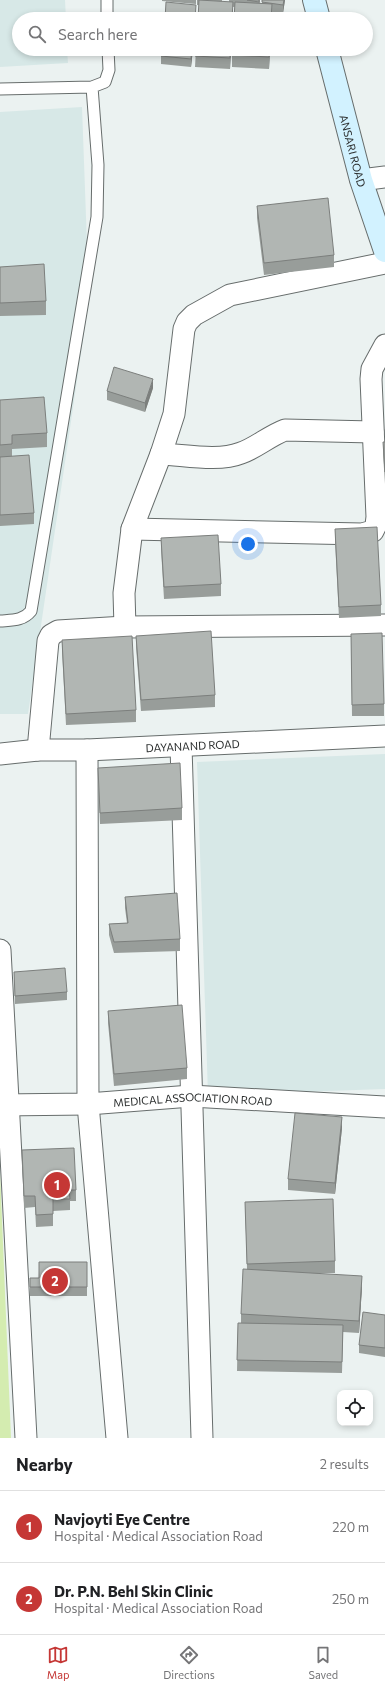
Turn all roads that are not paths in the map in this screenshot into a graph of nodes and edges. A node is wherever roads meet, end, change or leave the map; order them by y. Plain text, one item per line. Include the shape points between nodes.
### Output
1 (107, 0) edge
2 (314, 0) edge
3 (107, 12) edge
4 (317, 12) edge
5 (108, 56) edge
6 (329, 56) edge
7 (92, 87) junction
8 (0, 89) edge
9 (385, 177) edge
10 (361, 180) junction
11 (385, 251) edge
12 (385, 262) edge
13 (385, 345) edge
14 (373, 432) junction
15 (161, 454) junction
16 (132, 530) junction
17 (0, 621) edge
18 (385, 625) edge
19 (125, 627) junction
20 (385, 736) edge
21 (181, 746) junction
22 (38, 750) junction
23 (87, 750) junction
24 (0, 754) edge
25 (0, 950) edge
26 (191, 1096) junction
27 (4, 1104) edge
28 (88, 1104) junction
29 (385, 1107) edge
30 (26, 1438) edge
31 (117, 1438) edge
32 (202, 1438) edge

1 - 3 lane
2 - 4 street
5 - 7 lane via 109,70 105,82
6 - 10 street, ANSARI ROAD
7 - 8 lane
7 - 17 lane via 98,165 97,216 30,611 26,617
9 - 10 street
10 - 11 street, ANSARI ROAD
12 - 15 street via 230,295 194,315 184,329 174,414
13 - 14 street via 372,369
14 - 15 street via 285,430 235,456
14 - 16 street via 377,517 373,530 362,534
15 - 16 street
16 - 19 street via 124,593
18 - 19 street
19 - 22 street via 58,631 51,635 48,641
20 - 21 street, DAYANAND ROAD
21 - 23 street, DAYANAND ROAD
21 - 26 street
22 - 23 street, DAYANAND ROAD
22 - 24 street, DAYANAND ROAD
23 - 28 street
25 - 27 street
26 - 28 street, MEDICAL ASSOCIATION ROAD
26 - 29 street, MEDICAL ASSOCIATION ROAD
26 - 32 street
27 - 28 street, MEDICAL ASSOCIATION ROAD
27 - 30 street
28 - 31 street

